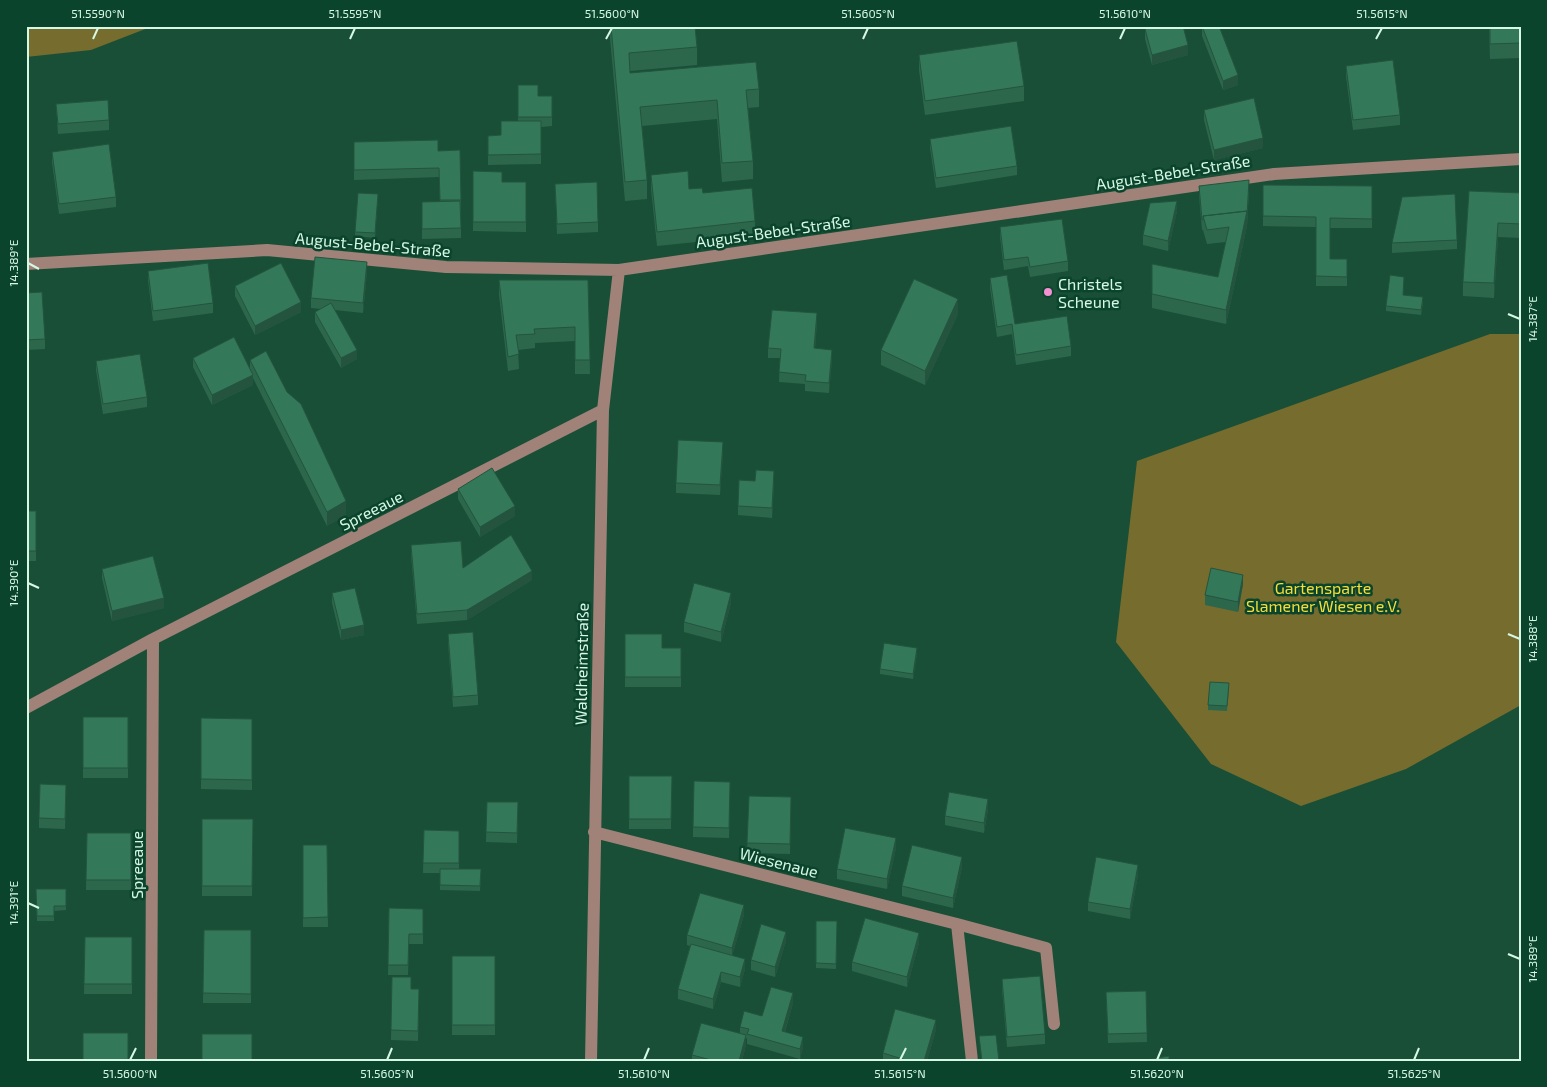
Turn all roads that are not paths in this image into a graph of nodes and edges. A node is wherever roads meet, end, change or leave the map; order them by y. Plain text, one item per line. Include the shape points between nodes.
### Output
1 (1521, 159) edge
2 (26, 264) edge
3 (619, 270) junction
4 (603, 410) junction
5 (153, 639) junction
6 (26, 708) edge
7 (594, 832) junction
8 (957, 924) junction
9 (1054, 1024) dead end
10 (151, 1061) edge
11 (591, 1061) edge
12 (972, 1061) edge

1 - 3 street, August-Bebel-Straße via 1274,174
2 - 3 street, August-Bebel-Straße via 267,250 446,267
3 - 4 street, Waldheimstraße
4 - 5 street, Spreeaue
4 - 7 street, Waldheimstraße
5 - 6 street, Spreeaue
5 - 10 street, Spreeaue
7 - 8 street, Wiesenaue
7 - 11 street, Waldheimstraße
8 - 9 street, Wiesenaue via 1046,948
8 - 12 street

